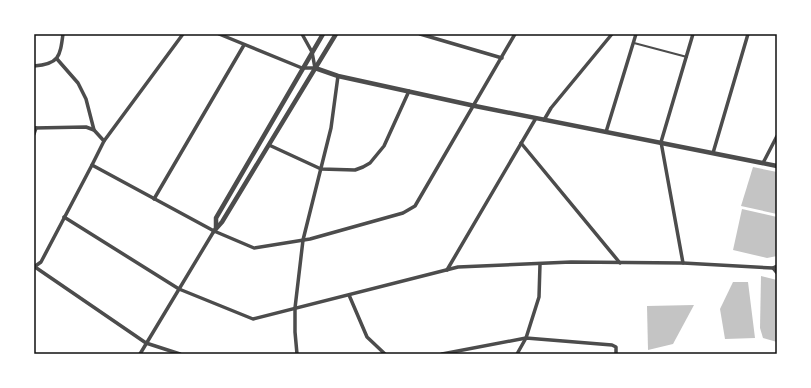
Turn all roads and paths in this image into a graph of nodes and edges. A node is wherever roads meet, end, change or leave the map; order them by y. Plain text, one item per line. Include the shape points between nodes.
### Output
1 (63, 34) edge
2 (182, 34) edge
3 (219, 34) edge
4 (302, 34) edge
5 (323, 34) edge
6 (336, 34) edge
7 (420, 34) edge
8 (515, 34) edge
9 (612, 34) edge
10 (636, 34) edge
11 (693, 34) edge
12 (748, 34) edge
13 (634, 43) junction
14 (244, 45) junction
15 (312, 52) junction
16 (686, 57) junction
17 (502, 58) junction
18 (57, 59) junction
19 (34, 66) edge
20 (302, 68) junction
21 (315, 68) junction
22 (338, 76) junction
23 (409, 91) junction
24 (475, 106) junction
25 (536, 118) junction
26 (544, 120) junction
27 (35, 128) edge
28 (94, 130) junction
29 (606, 132) junction
30 (34, 134) edge
31 (777, 136) edge
32 (104, 141) junction
33 (661, 142) junction
34 (521, 143) junction
35 (269, 145) junction
36 (713, 153) junction
37 (763, 163) junction
38 (92, 165) junction
39 (777, 166) edge
40 (321, 169) junction
41 (154, 199) junction
42 (64, 217) junction
43 (215, 229) junction
44 (303, 240) junction
45 (620, 263) junction
46 (683, 263) junction
47 (540, 264) junction
48 (34, 267) edge
49 (775, 267) edge
50 (446, 270) junction
51 (777, 273) edge
52 (179, 289) junction
53 (349, 295) junction
54 (295, 308) junction
55 (526, 338) junction
56 (146, 343) junction
57 (140, 354) edge
58 (180, 354) edge
59 (297, 354) edge
60 (385, 354) edge
61 (442, 354) edge
62 (517, 354) edge
63 (616, 354) edge

1 - 18 street
2 - 32 street
3 - 14 street
4 - 15 street
5 - 15 street
6 - 21 street
7 - 17 street
8 - 17 street
9 - 26 street
10 - 13 street
11 - 16 street
12 - 36 street
13 - 16 lane
13 - 29 street
14 - 20 street
14 - 41 street
15 - 20 street
15 - 21 street
16 - 33 street
17 - 24 street
18 - 19 street via 50,65
18 - 28 street via 78,83 86,99
20 - 21 street
20 - 43 street via 216,218
21 - 22 street
21 - 35 street
22 - 23 street
22 - 40 street via 331,128
23 - 24 street
23 - 40 street via 390,136 370,163 356,170
24 - 25 street
24 - 44 street via 416,206 403,213
25 - 26 street
25 - 34 street
26 - 29 street
27 - 28 street via 86,127
27 - 30 street
28 - 32 street
29 - 33 street
31 - 37 street
32 - 38 street
33 - 36 street
33 - 46 street
34 - 45 street
34 - 50 street
35 - 40 street
35 - 43 street via 222,222
36 - 37 street
37 - 39 street
38 - 41 street
38 - 42 street
40 - 44 street
41 - 43 street
42 - 48 street via 41,262
42 - 52 street
43 - 44 street via 254,248
43 - 52 street
44 - 54 street
45 - 46 street
45 - 47 street
46 - 49 street
47 - 50 street via 458,267
47 - 55 street via 539,297
48 - 56 street
49 - 51 street
50 - 53 street
52 - 54 street via 253,319
52 - 56 street
53 - 54 street
53 - 60 street via 367,337
54 - 59 street
55 - 61 street
55 - 62 street
55 - 63 street via 612,345 616,348
56 - 57 street
56 - 58 street

